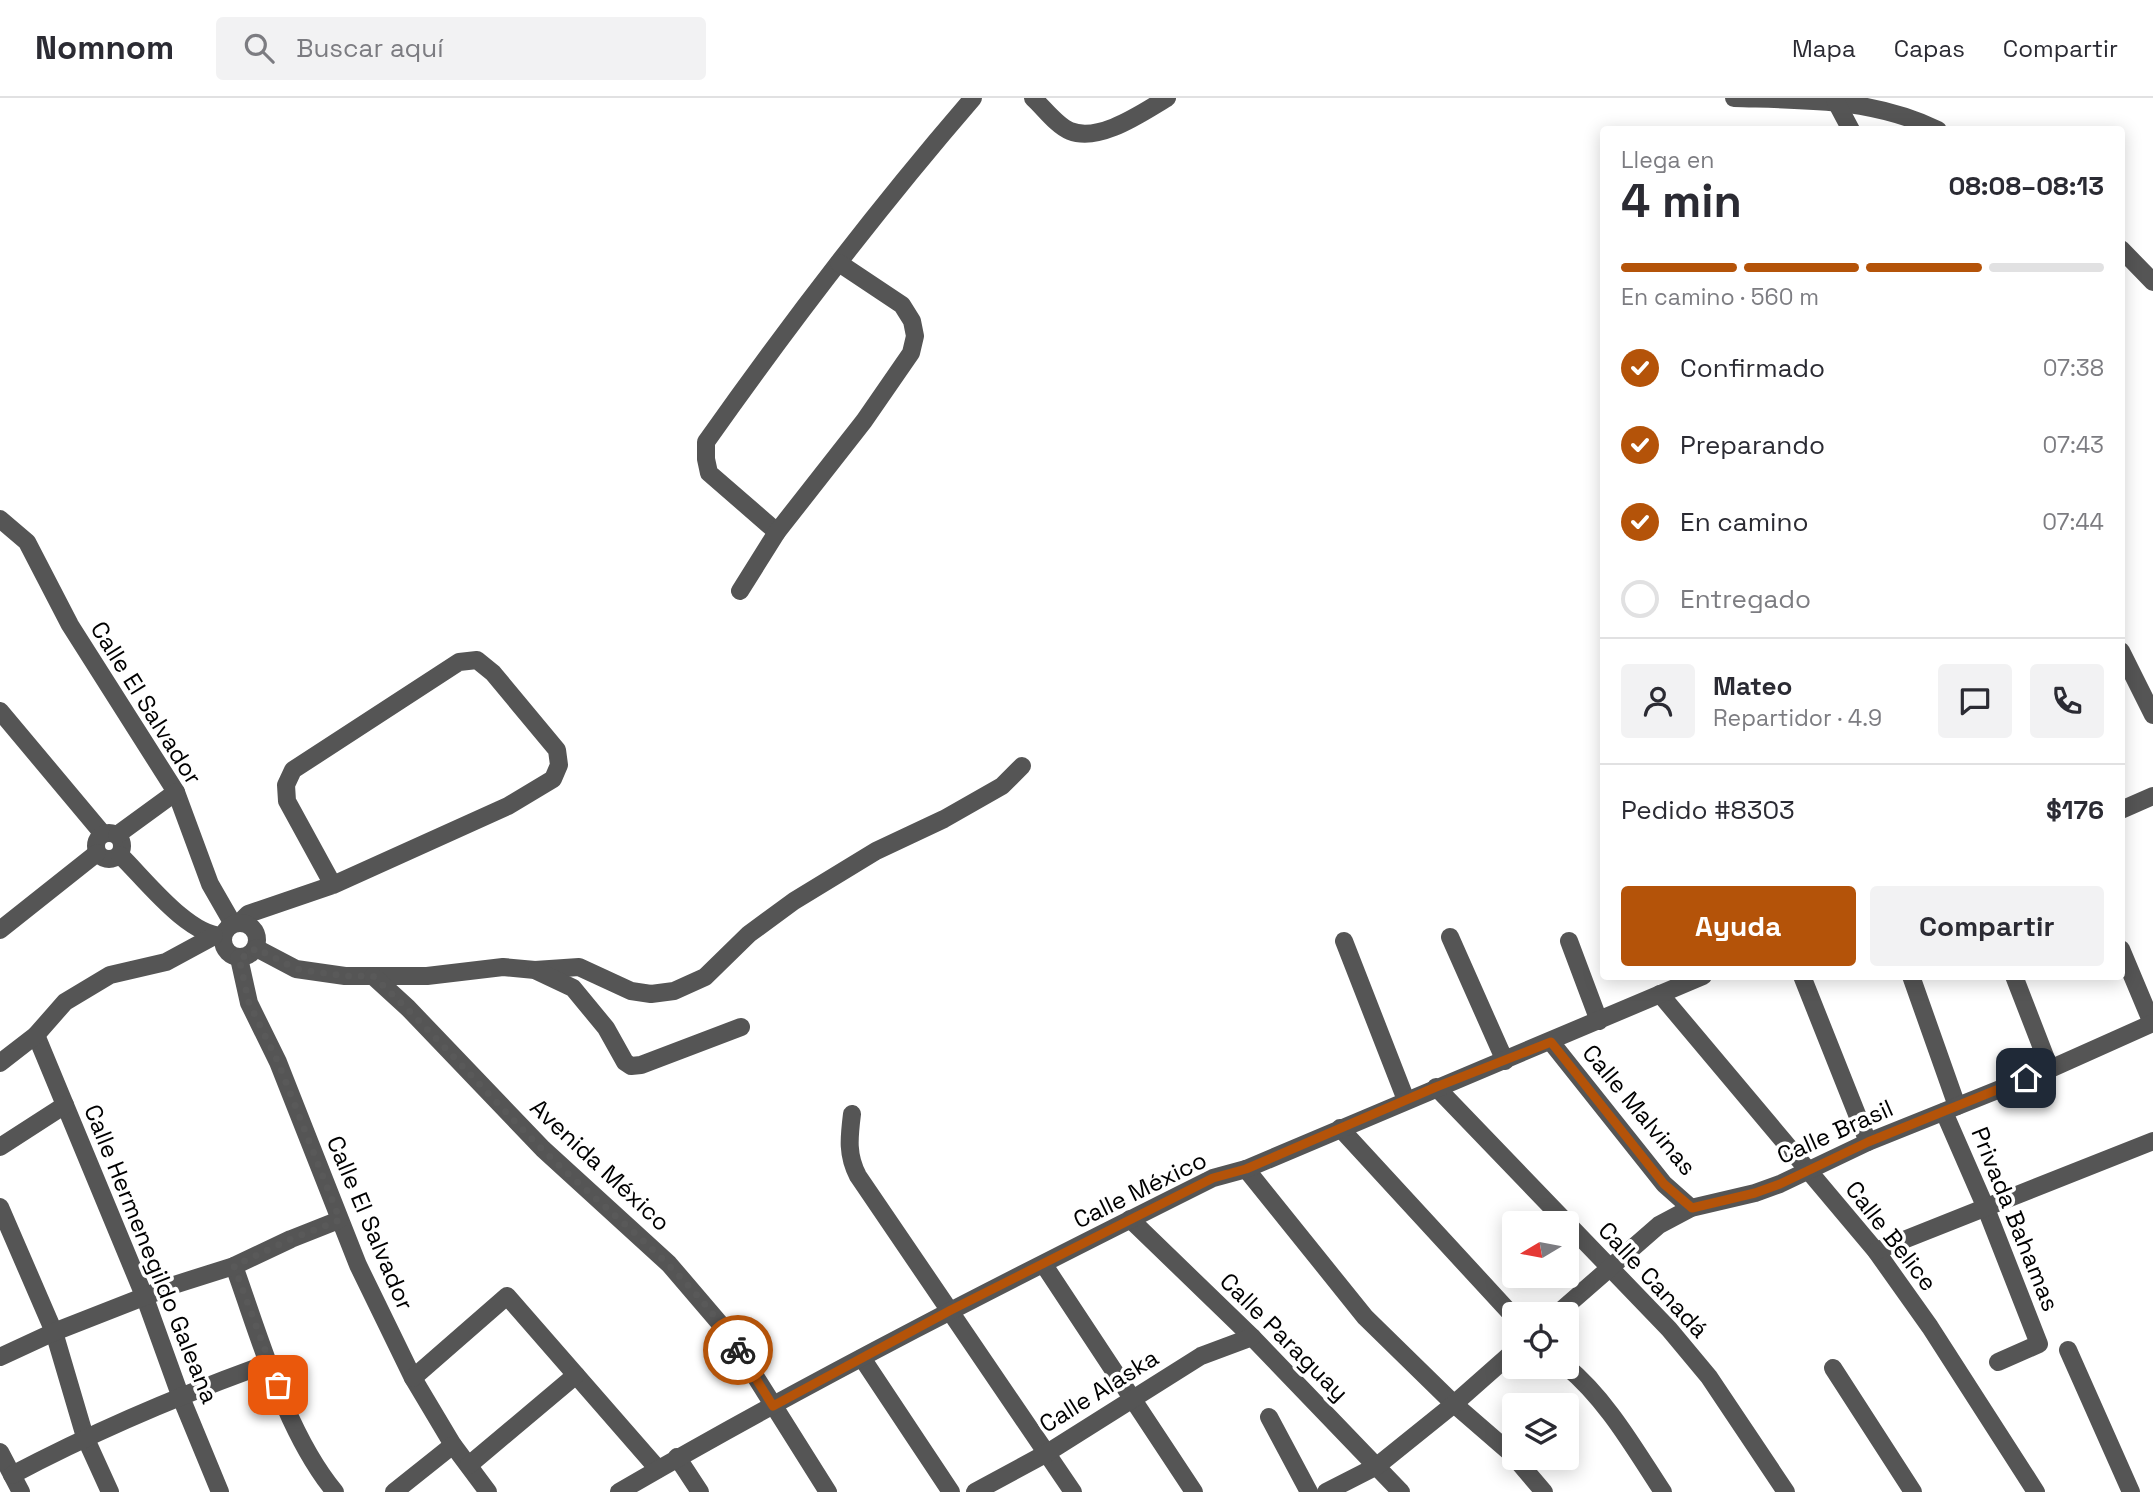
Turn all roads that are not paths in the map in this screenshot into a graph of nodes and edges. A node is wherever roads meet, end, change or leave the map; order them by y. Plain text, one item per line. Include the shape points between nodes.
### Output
1 (973, 98) edge
2 (1033, 98) edge
3 (1167, 98) edge
4 (1734, 98) edge
5 (1835, 100) junction
6 (1849, 126) edge
7 (1930, 126) edge
8 (2125, 253) edge
9 (839, 263) junction
10 (2153, 282) edge
11 (0, 519) edge
12 (777, 532) junction
13 (740, 591) dead end
14 (2125, 659) edge
15 (0, 711) edge
16 (2153, 715) edge
17 (1023, 766) dead end
18 (176, 792) junction
19 (2153, 796) edge
20 (2125, 808) edge
21 (110, 835) junction
22 (97, 853) junction
23 (120, 855) junction
24 (333, 885) junction
25 (227, 929) junction
26 (0, 930) edge
27 (1450, 937) dead end
28 (1569, 941) dead end
29 (1344, 942) dead end
30 (256, 948) junction
31 (239, 958) junction
32 (2125, 958) edge
33 (534, 970) junction
34 (373, 976) junction
35 (1689, 980) edge
36 (1804, 980) edge
37 (1912, 980) edge
38 (2016, 980) edge
39 (1660, 993) junction
40 (1599, 1021) junction
41 (2153, 1023) edge
42 (741, 1027) dead end
43 (36, 1035) junction
44 (1551, 1042) junction
45 (1505, 1061) junction
46 (0, 1063) edge
47 (2050, 1069) junction
48 (1436, 1087) junction
49 (1406, 1100) junction
50 (65, 1105) junction
51 (1950, 1109) junction
52 (852, 1114) dead end
53 (1340, 1128) junction
54 (2153, 1141) edge
55 (1868, 1142) junction
56 (0, 1147) edge
57 (1246, 1169) junction
58 (1808, 1171) junction
59 (1985, 1206) junction
60 (0, 1207) edge
61 (1692, 1208) junction
62 (1130, 1219) junction
63 (340, 1220) junction
64 (1875, 1251) junction
65 (1044, 1265) junction
66 (234, 1266) junction
67 (1610, 1269) junction
68 (145, 1298) junction
69 (1571, 1302) edge
70 (1502, 1304) edge
71 (951, 1310) junction
72 (54, 1332) junction
73 (1252, 1337) junction
74 (2068, 1350) dead end
75 (0, 1357) edge
76 (862, 1359) junction
77 (1502, 1362) edge
78 (1998, 1362) dead end
79 (269, 1363) junction
80 (1833, 1368) dead end
81 (576, 1375) junction
82 (1579, 1376) edge
83 (413, 1378) junction
84 (180, 1395) junction
85 (1132, 1398) junction
86 (1454, 1404) junction
87 (773, 1406) junction
88 (1269, 1417) dead end
89 (85, 1437) junction
90 (453, 1445) junction
91 (1502, 1446) edge
92 (0, 1452) edge
93 (1047, 1453) junction
94 (677, 1457) junction
95 (469, 1465) junction
96 (1377, 1466) junction
97 (658, 1469) junction
98 (1526, 1470) edge
99 (12, 1475) junction
100 (626, 1490) edge
101 (21, 1492) edge
102 (110, 1492) edge
103 (220, 1492) edge
104 (335, 1492) edge
105 (394, 1492) edge
106 (488, 1492) edge
107 (700, 1492) edge
108 (828, 1492) edge
109 (951, 1492) edge
110 (975, 1492) edge
111 (1073, 1492) edge
112 (1195, 1492) edge
113 (1309, 1492) edge
114 (1326, 1492) edge
115 (1401, 1492) edge
116 (1544, 1492) edge
117 (1663, 1492) edge
118 (1786, 1492) edge
119 (1913, 1492) edge
120 (2036, 1492) edge
121 (2131, 1492) edge

1 - 9 street
2 - 3 street via 1069,131 1088,134 1123,124
4 - 5 street
5 - 6 street
5 - 7 street
8 - 10 street
9 - 12 street via 706,442 709,473
9 - 12 street via 902,305 915,336 911,353 864,421
11 - 18 street, Calle El Salvador via 27,542 70,625
12 - 13 street
14 - 16 street
15 - 21 street
17 - 33 street via 1002,786 876,851 794,901 749,934 705,977 674,991 651,994 631,990 579,967
18 - 21 street
18 - 25 street, Calle El Salvador
19 - 20 street
21 - 22 street via 98,839
21 - 23 street via 121,841
22 - 23 street via 108,860
22 - 26 street
23 - 25 street via 191,925
24 - 24 street via 508,806 553,779 559,765 557,750 477,660 459,662 293,771 286,785 287,801
24 - 25 street via 248,915
25 - 30 street via 255,931
25 - 31 street via 226,951
25 - 43 street via 166,962 110,975 65,1002
27 - 45 street
28 - 40 street
29 - 49 street
30 - 31 street
30 - 34 street via 296,969
31 - 63 street, Calle El Salvador via 249,1003 278,1062
32 - 41 street
33 - 34 street via 503,967 427,976
33 - 42 street via 573,988 631,1066
34 - 87 street, Avenida México via 543,1149 669,1264 728,1333
35 - 39 street, Calle México
36 - 55 street
37 - 51 street, Privada Bahamas
38 - 47 street
39 - 40 street, Calle México
39 - 58 street, Calle Belice
40 - 44 street, Calle México
41 - 47 street, Calle Brasil
43 - 46 street
43 - 50 street, Calle Hermenegildo Galeana
44 - 45 street, Calle México
44 - 61 street, Calle Malvinas via 1664,1184
45 - 48 street, Calle México
47 - 51 street, Calle Brasil
48 - 49 street, Calle México
48 - 67 street, Calle Canadá
49 - 53 street, Calle México
50 - 56 street
50 - 68 street, Calle Hermenegildo Galeana
51 - 55 street, Calle Brasil
51 - 59 street, Privada Bahamas
52 - 71 street via 850,1161
53 - 57 street, Calle México
53 - 70 street
54 - 59 street
55 - 58 street, Calle Brasil
57 - 62 street, Calle México via 1213,1178
57 - 86 street via 1366,1317
58 - 61 street, Calle Brasil via 1755,1193
58 - 64 street, Calle Belice
59 - 64 street
59 - 78 street, Privada Bahamas via 2039,1344
60 - 72 street
61 - 67 street, Calle Brasil via 1659,1225
62 - 65 street, Calle México
62 - 73 street, Calle Paraguay
63 - 66 street
63 - 83 street, Calle El Salvador
64 - 120 street, Calle Belice via 1930,1327
65 - 71 street, Calle México
65 - 85 street
66 - 68 street
66 - 79 street
67 - 69 street, Calle Brasil
67 - 118 street, Calle Canadá via 1709,1377
68 - 72 street
68 - 84 street, Calle Hermenegildo Galeana
71 - 76 street, Calle México
71 - 93 street
72 - 75 street
72 - 89 street
73 - 85 street, Calle Alaska via 1201,1356
73 - 96 street, Calle Paraguay
74 - 121 street
76 - 87 street, Calle México
76 - 109 street
77 - 86 street
79 - 84 street
79 - 104 street via 307,1453
80 - 119 street
81 - 83 street via 507,1296
81 - 95 street
81 - 97 street
82 - 117 street via 1616,1420
83 - 90 street, Calle El Salvador
84 - 89 street
84 - 103 street, Calle Hermenegildo Galeana
85 - 93 street, Calle Alaska
85 - 112 street
86 - 91 street
86 - 96 street
87 - 94 street, Calle México
87 - 108 street, Avenida México
88 - 113 street
89 - 99 street
89 - 102 street
90 - 95 street, Calle El Salvador
90 - 105 street
92 - 99 street
93 - 110 street, Calle Alaska
93 - 111 street
94 - 97 street, Calle México
94 - 107 street
95 - 106 street, Calle El Salvador
96 - 114 street
96 - 115 street, Calle Paraguay
97 - 100 street, Calle México
98 - 116 street
99 - 101 street

